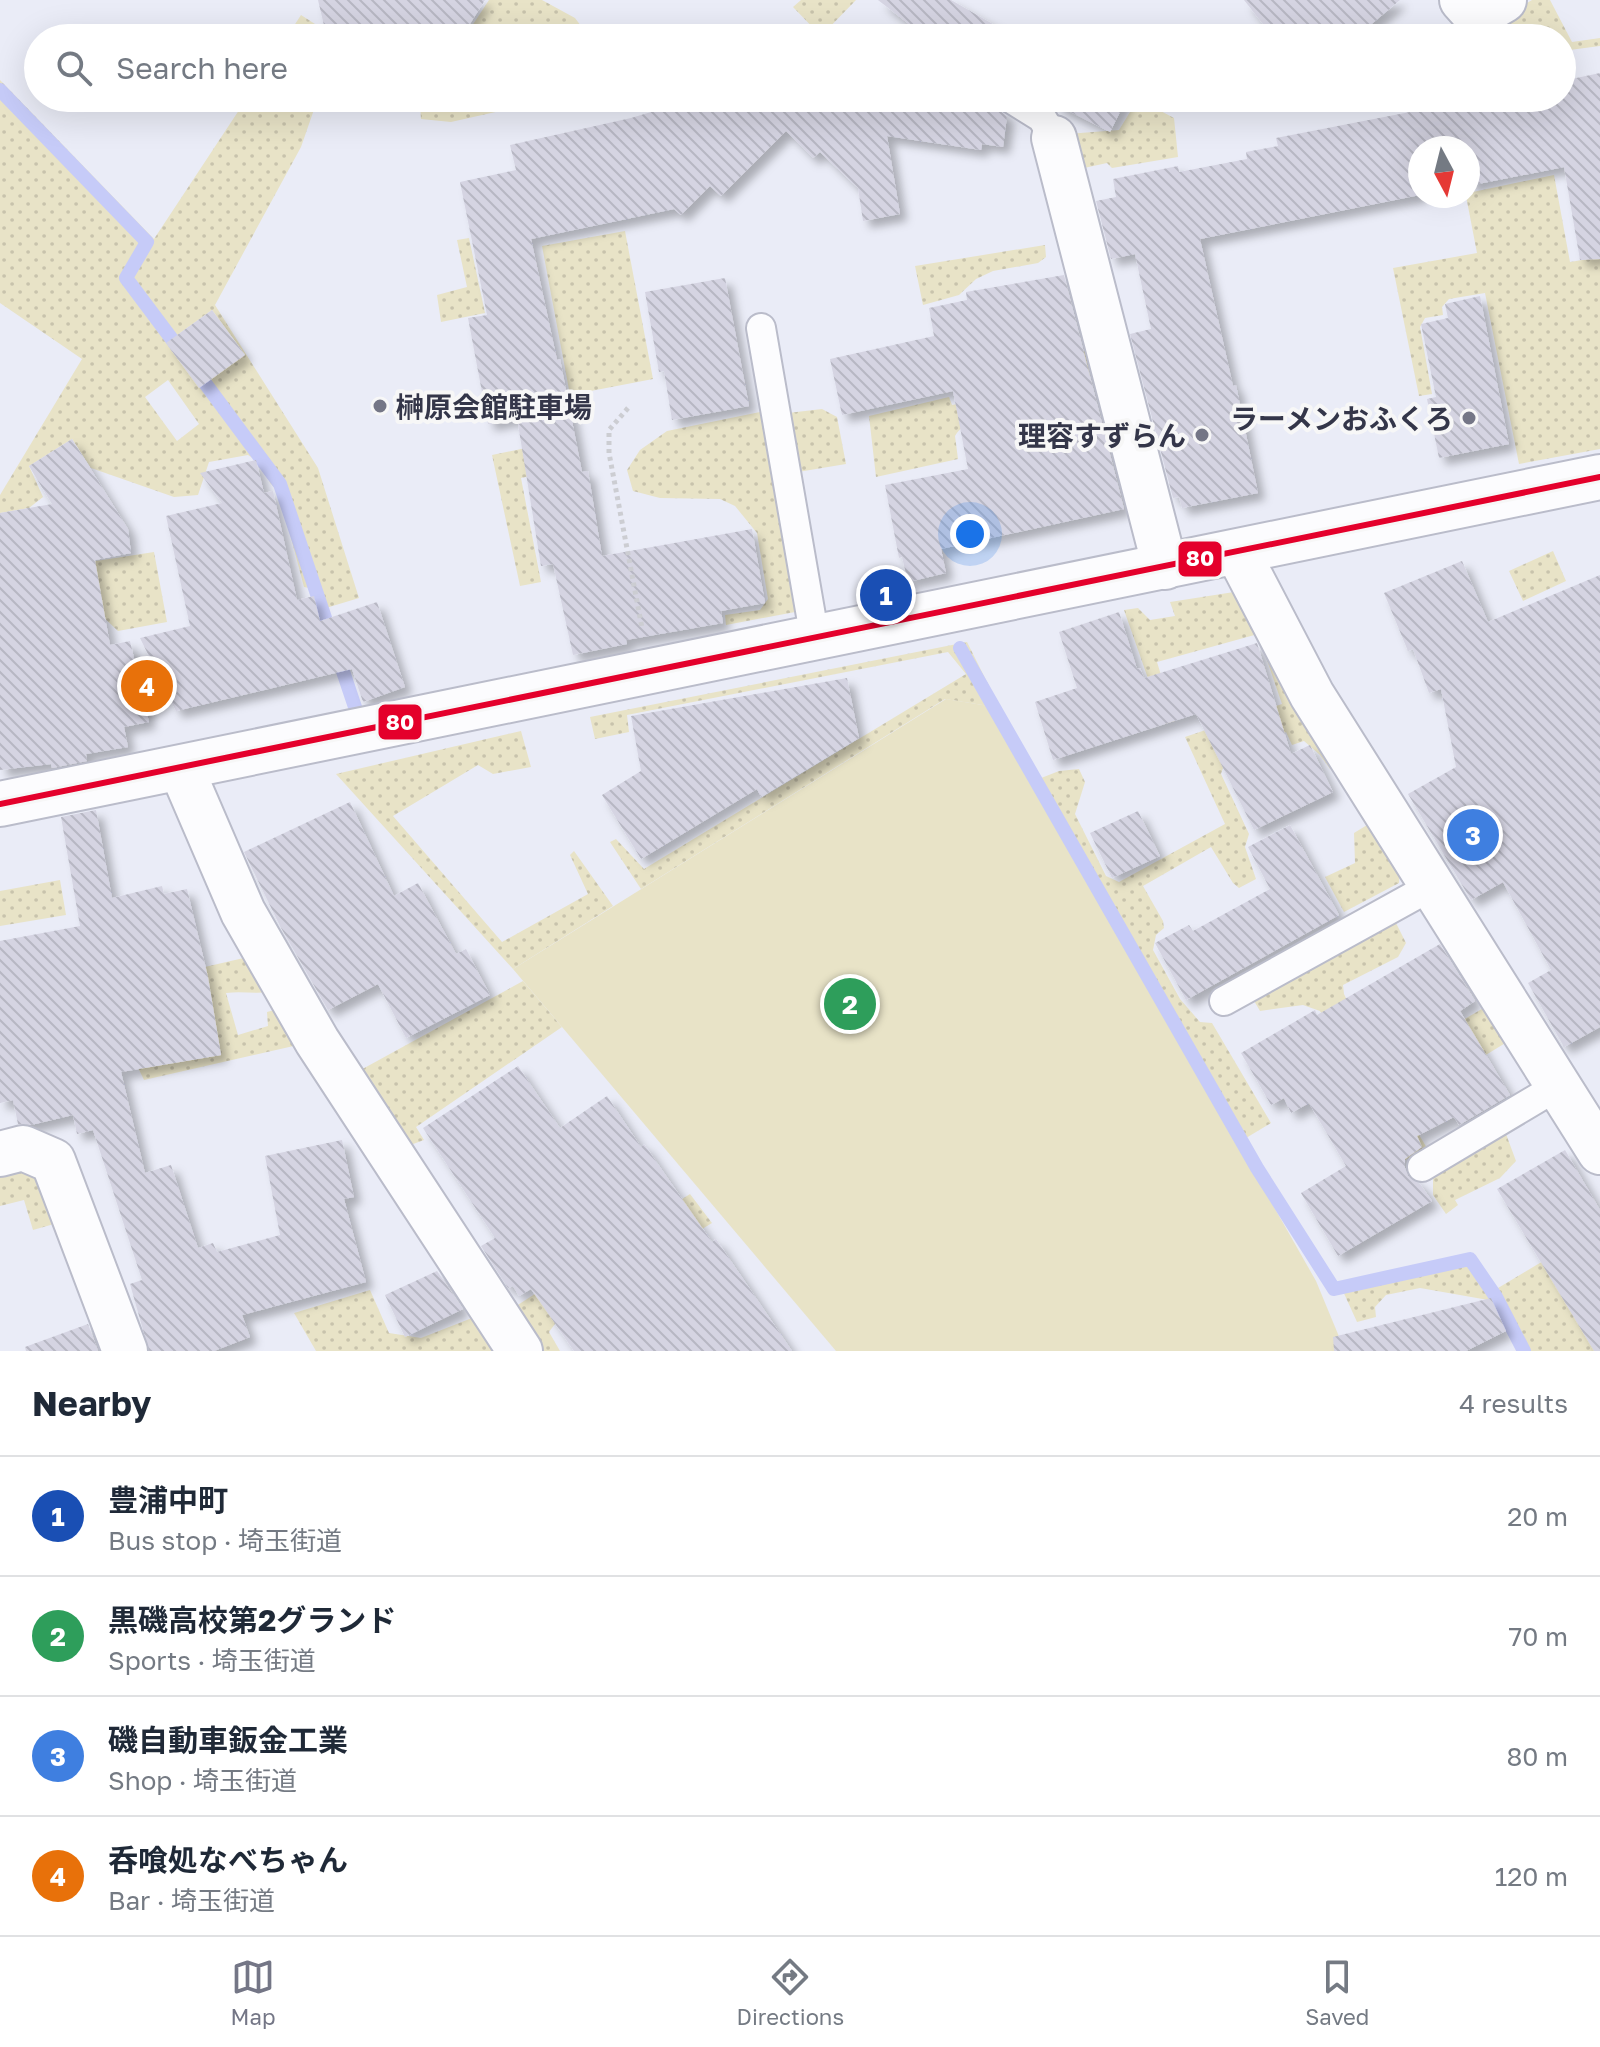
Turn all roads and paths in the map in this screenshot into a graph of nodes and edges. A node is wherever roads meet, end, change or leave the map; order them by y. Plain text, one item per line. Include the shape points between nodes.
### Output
1 (1462, 0) edge
2 (1504, 0) edge
3 (1032, 112) edge
4 (1054, 138) joint
5 (761, 328) dead end
6 (628, 408) dead end
7 (1600, 477) edge
8 (1238, 553) junction
9 (1165, 567) junction
10 (815, 639) junction
11 (651, 672) junction
12 (181, 768) junction
13 (0, 804) edge
14 (1432, 886) junction
15 (1224, 1001) dead end
16 (1558, 1086) junction
17 (1600, 1152) edge
18 (0, 1154) edge
19 (1422, 1167) dead end
20 (125, 1351) edge
21 (520, 1351) edge

1 - 2 street via 1471,10 1487,10
3 - 4 lane
4 - 9 street
5 - 10 lane
6 - 11 path via 609,430 609,453
7 - 8 street
8 - 9 street
8 - 14 street via 1312,695
9 - 10 street
10 - 11 street
11 - 12 street
12 - 13 street
12 - 21 street via 243,912 317,1041
14 - 15 lane
14 - 16 street
16 - 17 street
16 - 19 lane
18 - 20 street via 23,1148 53,1161

